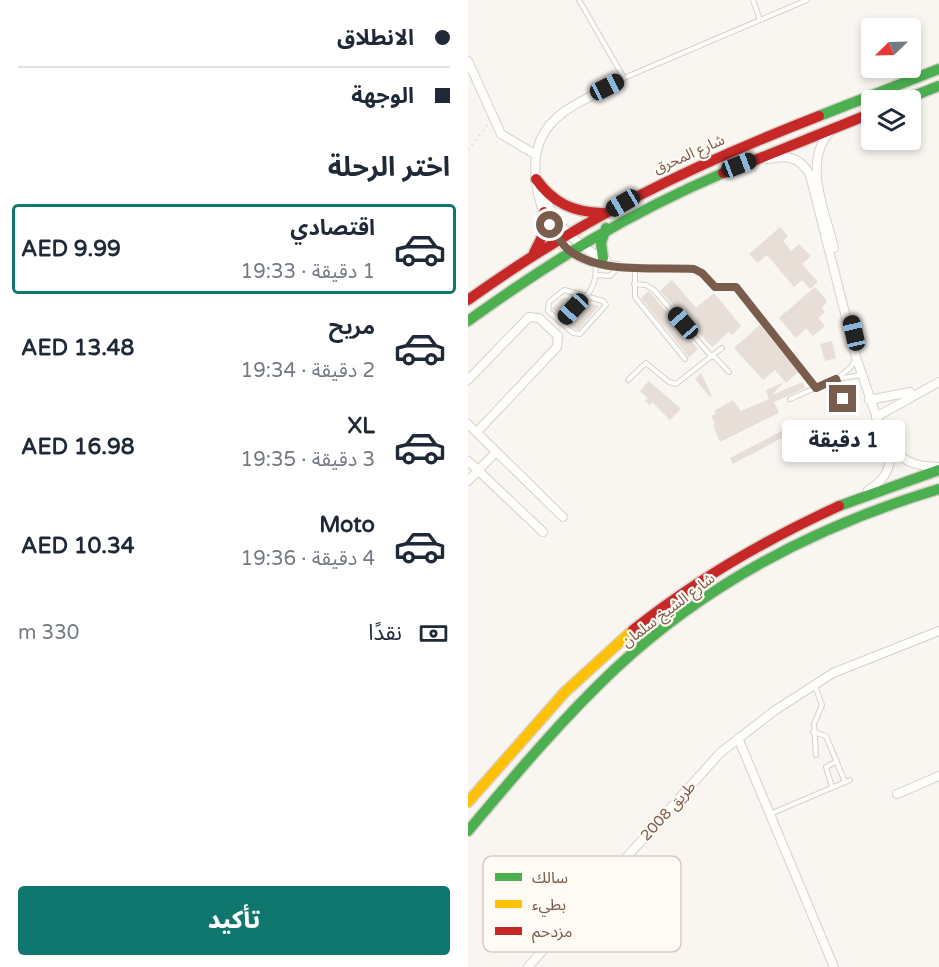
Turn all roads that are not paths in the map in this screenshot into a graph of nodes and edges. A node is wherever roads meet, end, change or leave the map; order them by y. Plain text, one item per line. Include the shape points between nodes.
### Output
1 (579, 0) edge
2 (753, 0) edge
3 (807, 0) edge
4 (760, 20) junction
5 (468, 61) edge
6 (939, 69) edge
7 (624, 78) junction
8 (939, 86) edge
9 (921, 93) edge
10 (591, 96) joint
11 (861, 117) edge
12 (835, 128) junction
13 (536, 155) junction
14 (739, 165) junction
15 (536, 179) junction
16 (544, 212) junction
17 (606, 213) junction
18 (606, 228) junction
19 (563, 237) junction
20 (573, 248) junction
21 (531, 255) junction
22 (599, 261) junction
23 (619, 266) junction
24 (635, 268) junction
25 (597, 275) junction
26 (634, 284) junction
27 (586, 296) junction
28 (468, 300) edge
29 (468, 321) edge
30 (561, 322) junction
31 (722, 348) dead end
32 (712, 356) junction
33 (856, 357) junction
34 (685, 358) dead end
35 (729, 372) dead end
36 (862, 375) junction
37 (836, 379) junction
38 (468, 380) edge
39 (628, 380) dead end
40 (939, 382) edge
41 (816, 388) junction
42 (926, 388) junction
43 (790, 399) dead end
44 (843, 399) dead end
45 (871, 400) junction
46 (877, 416) junction
47 (468, 424) edge
48 (477, 432) junction
49 (496, 452) junction
50 (468, 461) edge
51 (939, 469) edge
52 (478, 470) junction
53 (468, 481) edge
54 (939, 489) edge
55 (854, 498) junction
56 (563, 517) dead end
57 (543, 532) dead end
58 (939, 631) edge
59 (928, 635) junction
60 (939, 638) edge
61 (815, 685) junction
62 (530, 729) junction
63 (813, 732) junction
64 (738, 738) junction
65 (816, 755) dead end
66 (837, 760) junction
67 (939, 776) edge
68 (832, 787) junction
69 (468, 793) edge
70 (897, 794) dead end
71 (468, 802) edge
72 (770, 814) junction
73 (468, 831) edge
74 (629, 856) edge
75 (543, 952) edge
76 (530, 967) edge
77 (834, 967) edge

1 - 7 lane
2 - 4 lane
3 - 4 lane
4 - 7 lane
5 - 13 street via 501,134
6 - 17 main road, شارع المحرق via 717,157
7 - 10 lane
8 - 9 main road
10 - 13 street via 562,112 541,137
11 - 12 main road, شارع المحرق
12 - 14 main road, شارع المحرق
12 - 45 street via 819,149 816,172
13 - 15 street
14 - 18 main road, شارع المحرق
14 - 33 street via 782,156 796,159 807,168
15 - 16 street
15 - 17 main road via 564,207 577,212
15 - 19 street
16 - 19 street
16 - 21 main road via 542,240
17 - 19 main road, شارع المحرق
18 - 20 main road, شارع المحرق
18 - 22 main road
19 - 20 street
19 - 21 main road, شارع المحرق
20 - 22 street
20 - 29 main road, شارع المحرق
21 - 28 main road, شارع المحرق
22 - 23 street
22 - 25 lane
23 - 24 lane
23 - 25 lane via 610,276
24 - 26 lane
24 - 41 lane via 694,269 715,287 740,290
25 - 27 lane via 595,286
26 - 32 lane via 651,288
26 - 34 lane via 636,298
27 - 30 lane
27 - 30 lane via 564,290 549,302 548,310
27 - 30 lane via 603,301 605,309 580,334
31 - 32 lane
32 - 35 lane
32 - 39 lane via 676,384 646,363
33 - 36 street
33 - 37 lane via 851,367
36 - 37 lane
36 - 45 street
37 - 41 lane
37 - 44 lane
38 - 48 street via 526,319 539,318 558,336 557,347
40 - 42 street
41 - 43 lane
42 - 45 street
42 - 46 street
45 - 46 street
46 - 51 street via 888,440 904,460
46 - 55 street via 890,465 876,485
47 - 48 street
48 - 49 street
49 - 52 street
49 - 56 street
50 - 52 street
51 - 55 main road, شارع الشيخ سلمان
52 - 53 street
52 - 57 street
54 - 73 main road, شارع الشيخ سلمان via 902,498 798,544 696,605 619,666 580,703
55 - 62 main road, شارع الشيخ سلمان via 756,546 671,600 600,658
58 - 59 street, طريق 2008
59 - 60 street
59 - 61 street, طريق 2008 via 833,673
61 - 63 lane via 822,705
61 - 64 street, طريق 2008
62 - 69 street
62 - 71 main road, شارع الشيخ سلمان
63 - 65 lane
63 - 66 lane via 825,736
64 - 72 street
64 - 74 street, طريق 2008
66 - 68 lane via 826,767
66 - 68 lane via 848,781
67 - 70 street
68 - 72 lane
72 - 77 street
75 - 76 street, طريق 2008

